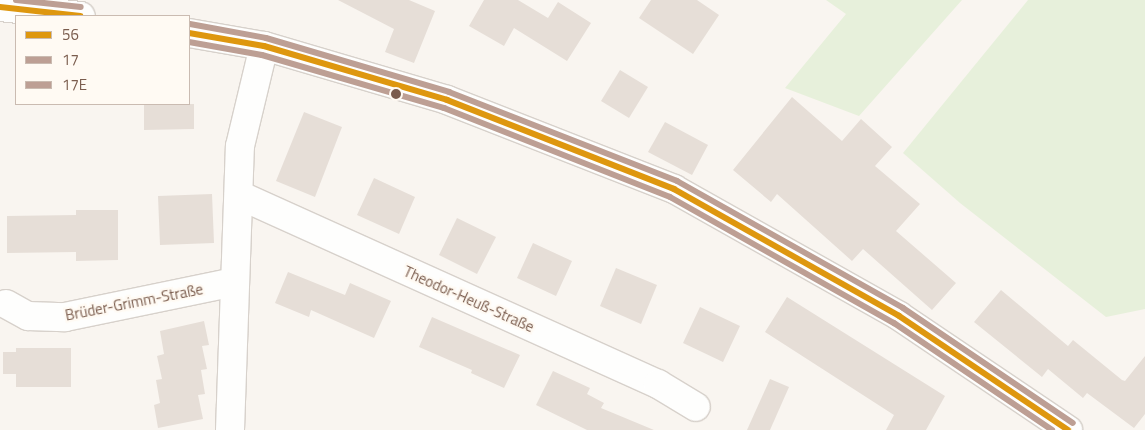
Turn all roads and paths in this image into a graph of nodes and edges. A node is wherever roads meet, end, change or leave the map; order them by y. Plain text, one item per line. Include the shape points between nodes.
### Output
1 (0, 8) edge
2 (70, 15) edge
3 (190, 33) edge
4 (264, 46) junction
5 (239, 195) junction
6 (234, 282) junction
7 (6, 304) dead end
8 (696, 407) dead end
9 (230, 430) edge
10 (1068, 430) edge

1 - 2 street
3 - 4 street
4 - 5 street via 240,146
4 - 10 street via 447,100 674,189 899,316
5 - 6 street
5 - 8 street, Theodor-Heuß-Straße via 658,384
6 - 7 street, Brüder-Grimm-Straße via 65,317 28,316
6 - 9 street

